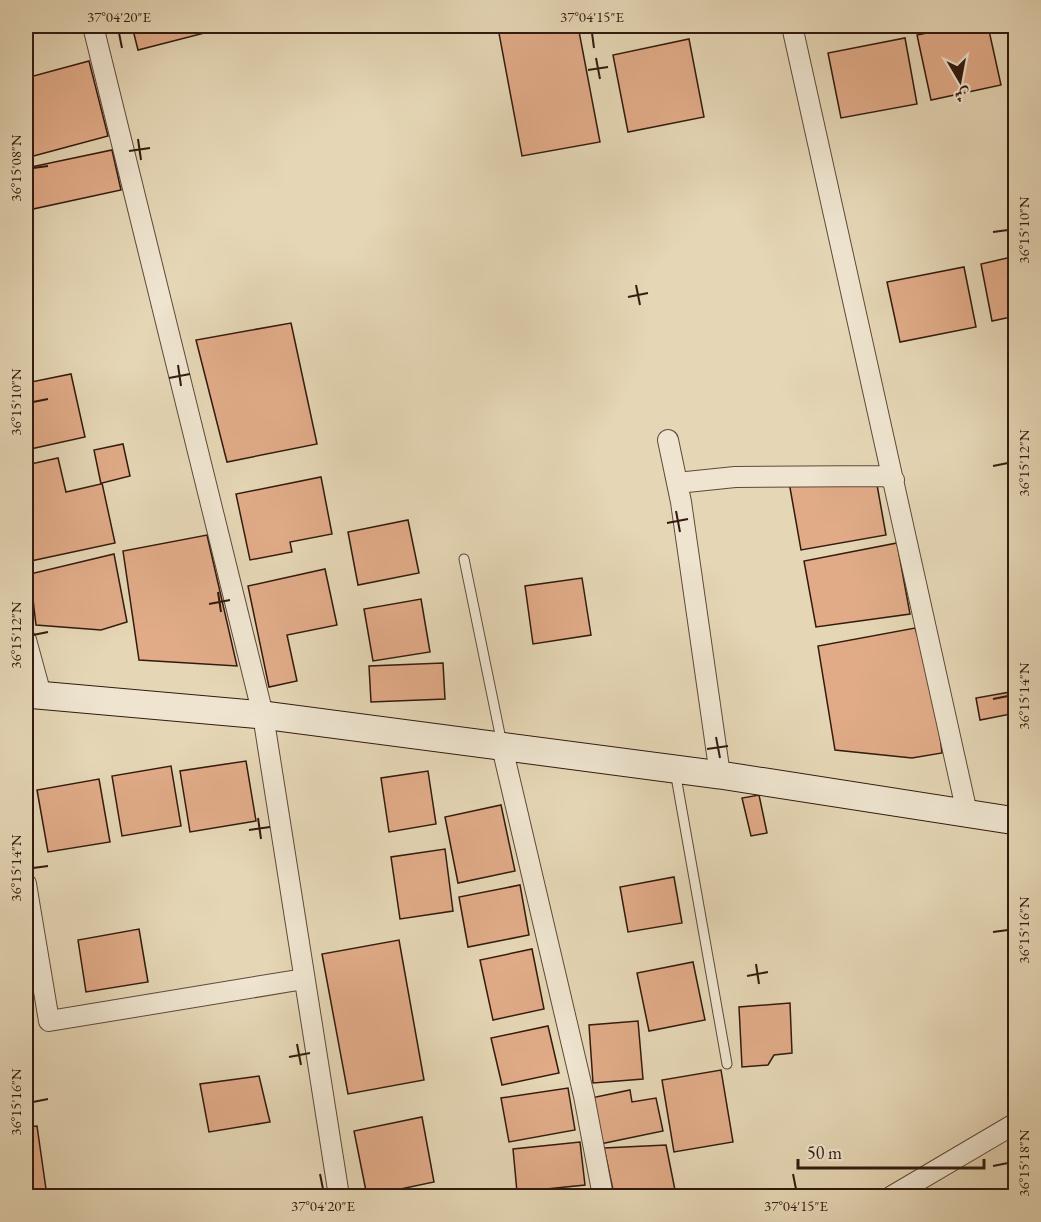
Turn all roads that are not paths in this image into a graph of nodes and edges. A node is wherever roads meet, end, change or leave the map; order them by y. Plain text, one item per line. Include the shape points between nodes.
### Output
1 (93, 26) edge
2 (792, 26) edge
3 (668, 440) dead end
4 (894, 480) junction
5 (677, 483) junction
6 (464, 559) dead end
7 (26, 640) edge
8 (33, 694) edge
9 (263, 715) junction
10 (502, 747) junction
11 (675, 769) junction
12 (720, 775) junction
13 (967, 813) junction
14 (1016, 821) edge
15 (26, 884) edge
16 (304, 979) junction
17 (727, 1065) dead end
18 (1016, 1122) edge
19 (339, 1197) edge
20 (603, 1197) edge
21 (892, 1197) edge

1 - 9 street
2 - 4 street
3 - 5 street
4 - 5 street via 884,476 735,477
4 - 13 street
5 - 12 street
6 - 10 lane
7 - 8 street
8 - 9 street
9 - 10 street
9 - 16 street
10 - 11 street
10 - 20 street via 584,1096
11 - 12 street
11 - 17 lane
12 - 13 street
13 - 14 street
15 - 16 street via 49,1021
16 - 19 street
18 - 21 street

